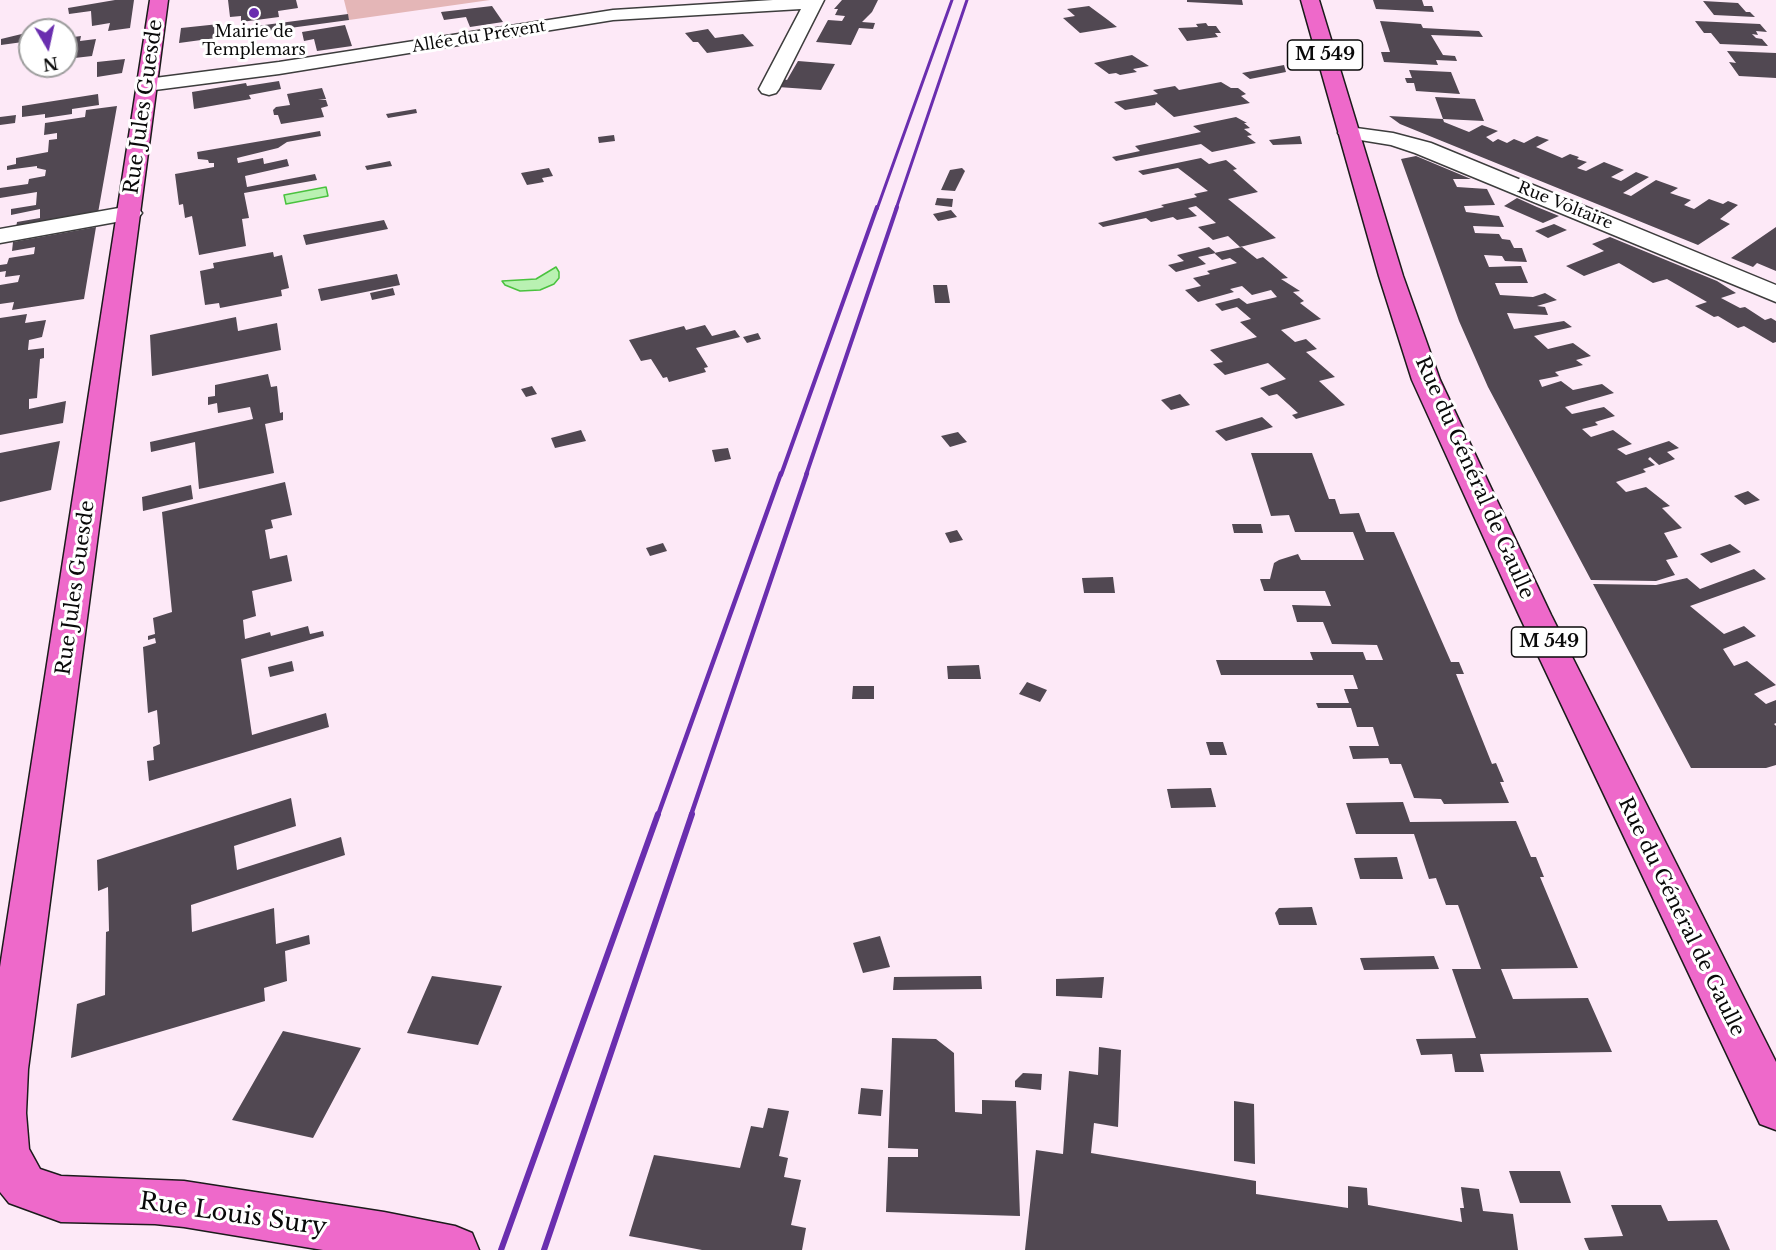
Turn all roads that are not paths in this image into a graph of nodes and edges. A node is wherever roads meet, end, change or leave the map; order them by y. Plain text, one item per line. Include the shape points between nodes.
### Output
1 (159, 0) edge
2 (1310, 0) edge
3 (814, 1) edge
4 (147, 85) junction
5 (770, 89) dead end
6 (1349, 133) junction
7 (130, 213) junction
8 (0, 236) edge
9 (1776, 294) edge
10 (1774, 1108) edge
11 (8, 1181) edge
12 (455, 1250) edge

1 - 4 main road, Rue Jules Guesde
2 - 6 main road, Rue du Général de Gaulle / M 549
3 - 4 street, Allée du Prévent via 613,15
3 - 5 street, Allée du Prévent
4 - 7 main road, Rue Jules Guesde
6 - 9 street, Rue Voltaire via 1423,148
6 - 10 main road, Rue du Général de Gaulle / M 549 via 1394,286 1447,429
7 - 8 street
7 - 11 main road, Rue Jules Guesde via 6,1068 3,1113
11 - 12 main road, Rue Louis Sury via 61,1199 184,1204

